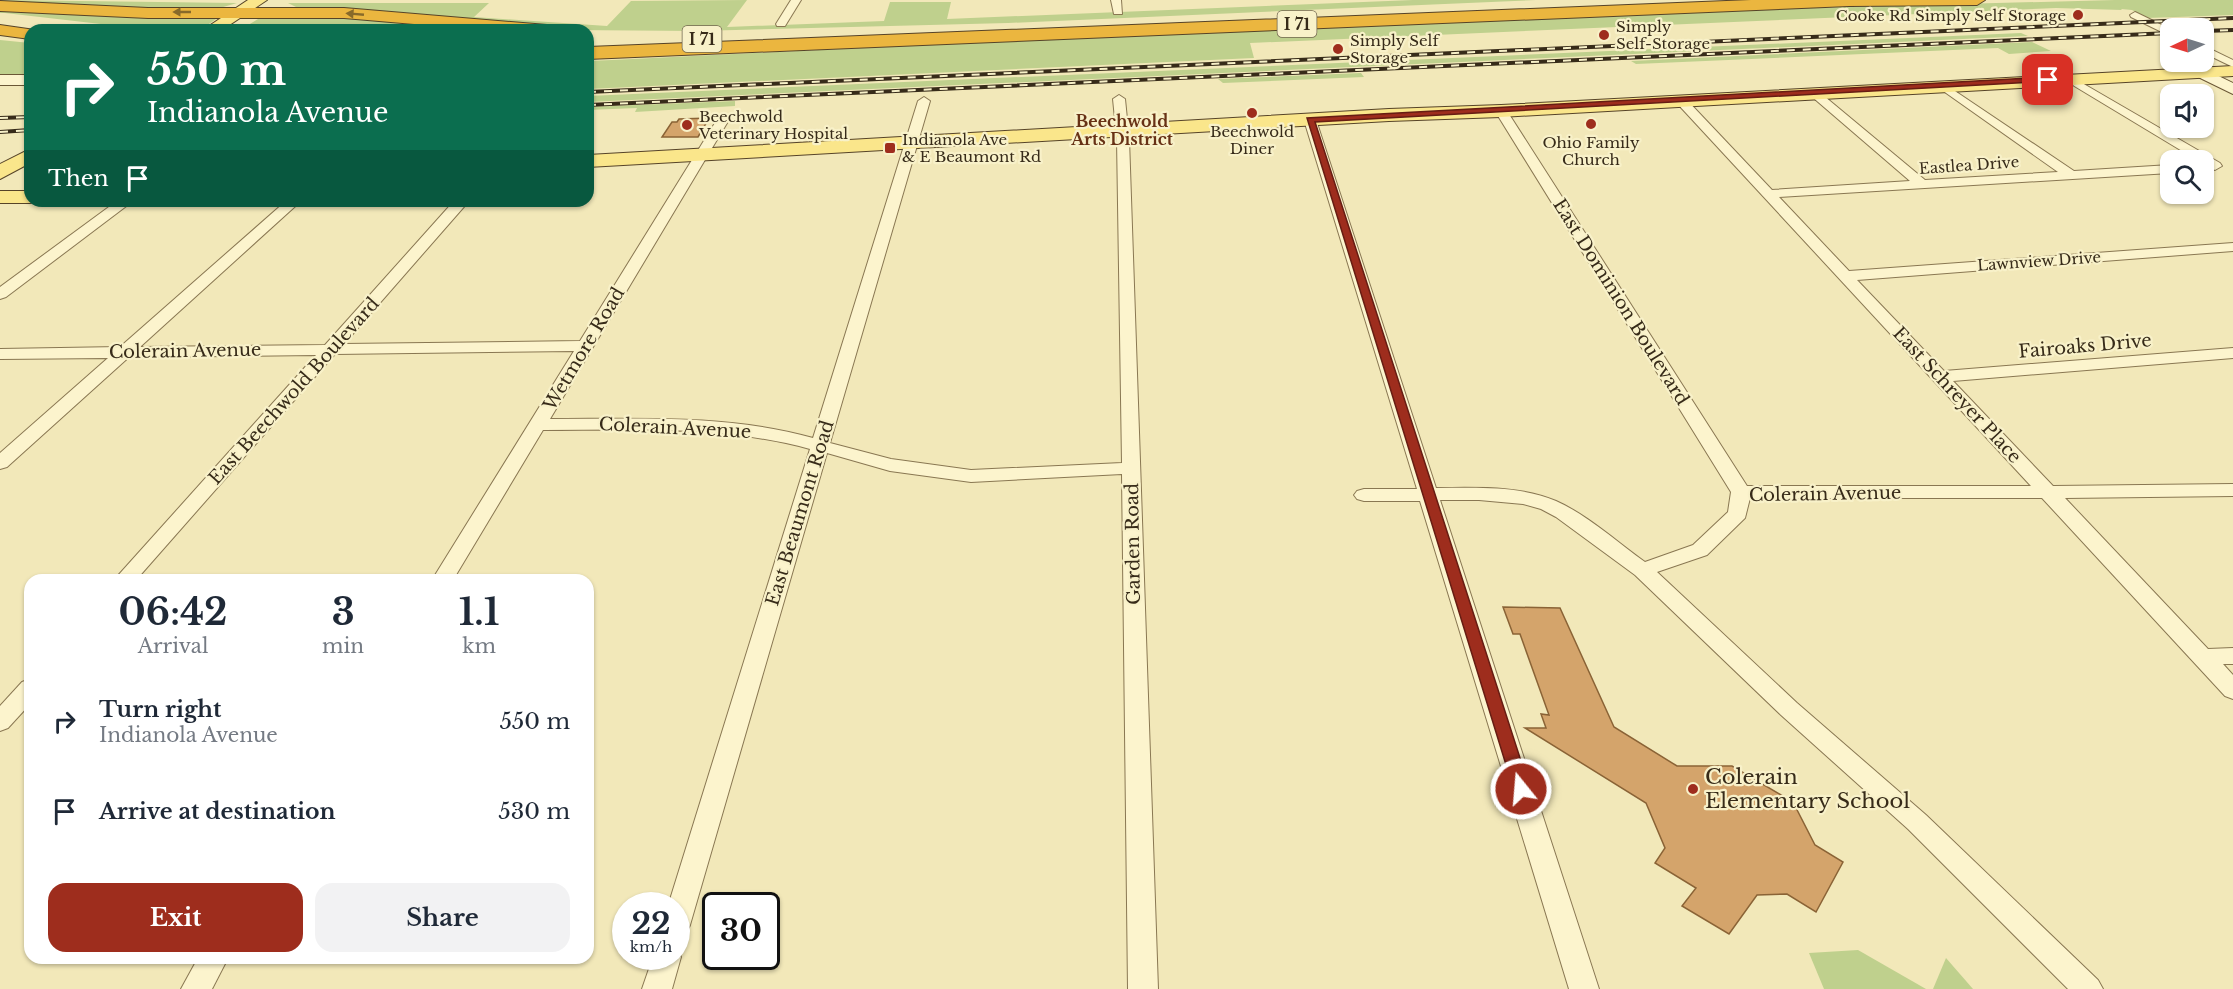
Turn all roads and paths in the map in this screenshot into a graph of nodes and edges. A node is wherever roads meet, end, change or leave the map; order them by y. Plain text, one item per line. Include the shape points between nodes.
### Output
1 (275, 0) edge
2 (286, 0) edge
3 (796, 0) edge
4 (1116, 0) edge
5 (1635, 0) edge
6 (1874, 0) edge
7 (1977, 0) edge
8 (1779, 4) junction
9 (0, 6) edge
10 (252, 8) edge
11 (312, 12) junction
12 (1118, 12) dead end
13 (2134, 15) dead end
14 (0, 17) edge
15 (57, 24) edge
16 (222, 24) edge
17 (235, 24) edge
18 (475, 24) edge
19 (781, 24) dead end
20 (2160, 28) edge
21 (0, 30) edge
22 (646, 33) dead end
23 (816, 34) junction
24 (24, 35) edge
25 (0, 36) edge
26 (24, 36) edge
27 (594, 43) edge
28 (711, 49) junction
29 (594, 52) edge
30 (2214, 54) edge
31 (594, 59) edge
32 (2233, 64) edge
33 (2233, 71) edge
34 (2200, 72) joint
35 (2214, 72) edge
36 (2070, 79) junction
37 (0, 80) edge
38 (24, 80) edge
39 (1943, 86) junction
40 (2233, 89) edge
41 (1814, 93) junction
42 (1119, 99) dead end
43 (1680, 100) junction
44 (924, 101) dead end
45 (1502, 111) junction
46 (724, 118) dead end
47 (1310, 120) junction
48 (1123, 131) junction
49 (912, 142) junction
50 (24, 146) edge
51 (2183, 150) edge
52 (702, 154) junction
53 (24, 159) edge
54 (0, 160) edge
55 (594, 161) edge
56 (2233, 165) edge
57 (2214, 166) edge
58 (2160, 170) edge
59 (0, 173) edge
60 (2071, 175) junction
61 (1923, 185) junction
62 (1769, 195) junction
63 (0, 197) edge
64 (24, 197) edge
65 (118, 207) edge
66 (287, 207) edge
67 (457, 207) edge
68 (2233, 247) edge
69 (1844, 276) junction
70 (0, 294) edge
71 (585, 346) junction
72 (330, 349) junction
73 (125, 352) junction
74 (2233, 353) edge
75 (0, 354) edge
76 (1939, 377) junction
77 (538, 425) junction
78 (821, 445) junction
79 (0, 463) edge
80 (1132, 468) junction
81 (2233, 490) edge
82 (1741, 492) junction
83 (2047, 492) junction
84 (1429, 494) junction
85 (1364, 495) dead end
86 (1642, 570) junction
87 (130, 574) edge
88 (447, 574) edge
89 (2233, 656) edge
90 (2202, 657) junction
91 (2233, 690) edge
92 (24, 695) edge
93 (11, 711) edge
94 (686, 892) edge
95 (211, 964) edge
96 (663, 970) edge
97 (196, 989) edge
98 (657, 989) edge
99 (1143, 989) edge
100 (1584, 989) edge
101 (2088, 989) edge

1 - 10 main road
2 - 11 highway via 285,7
3 - 19 street
4 - 12 street
5 - 23 highway, I 71
6 - 8 highway, I 71
7 - 8 highway
8 - 28 highway, I 71
10 -> 9 highway via 148,13
10 - 11 highway
10 - 16 main road
10 - 17 main road
18 -> 11 highway
13 - 20 street
14 - 15 highway
21 - 24 highway
22 - 23 highway
23 - 27 highway, I 71
25 - 26 highway
28 - 29 highway, I 71
28 - 31 highway
30 - 32 street
33 - 35 main road
34 - 36 main road
34 - 40 main road
36 - 39 main road
36 - 51 street
37 - 38 main road
39 - 41 main road
39 - 60 street
41 - 43 main road
41 - 61 street
42 - 48 street, Garden Road
43 - 45 main road
43 - 62 street, East Schreyer Place
44 - 49 street, East Beaumont Road
45 - 47 main road
45 - 82 street, East Dominion Boulevard
46 - 52 street, Wetmore Road
47 - 48 main road
47 - 84 street
48 - 49 main road
48 - 80 street, Garden Road
49 - 52 main road
49 - 78 street, East Beaumont Road
50 - 54 main road
52 - 55 main road
52 - 71 street, Wetmore Road
53 - 59 main road
56 - 57 street
58 - 60 street, Eastlea Drive
60 - 61 street, Eastlea Drive
61 - 62 street, Eastlea Drive
62 - 69 street, East Schreyer Place
63 - 64 main road
65 - 70 street
66 - 73 street
67 - 72 street, East Beechwold Boulevard
68 - 69 street, Lawnview Drive
69 - 76 street, East Schreyer Place
71 - 72 street, Colerain Avenue
71 - 77 street, Wetmore Road
72 - 73 street, Colerain Avenue
72 - 87 street, East Beechwold Boulevard
73 - 75 street, Colerain Avenue
73 - 79 street
74 - 76 street, Fairoaks Drive
76 - 83 street, East Schreyer Place
77 - 78 street, Colerain Avenue via 738,428
77 - 88 street, Wetmore Road
78 - 80 street, Colerain Avenue via 890,465 971,476
78 - 94 street, East Beaumont Road
80 - 99 street, Garden Road
81 - 83 street, Colerain Avenue
82 - 83 street, Colerain Avenue
82 - 86 street, Colerain Avenue via 1738,514 1700,550
83 - 90 street, East Schreyer Place
84 - 85 street
84 - 86 street via 1540,502 1563,513
84 - 100 street
86 - 101 street via 1789,709 1917,822
89 - 90 street
90 - 91 street, East Schreyer Place
92 - 93 street
95 - 97 street
96 - 98 street

